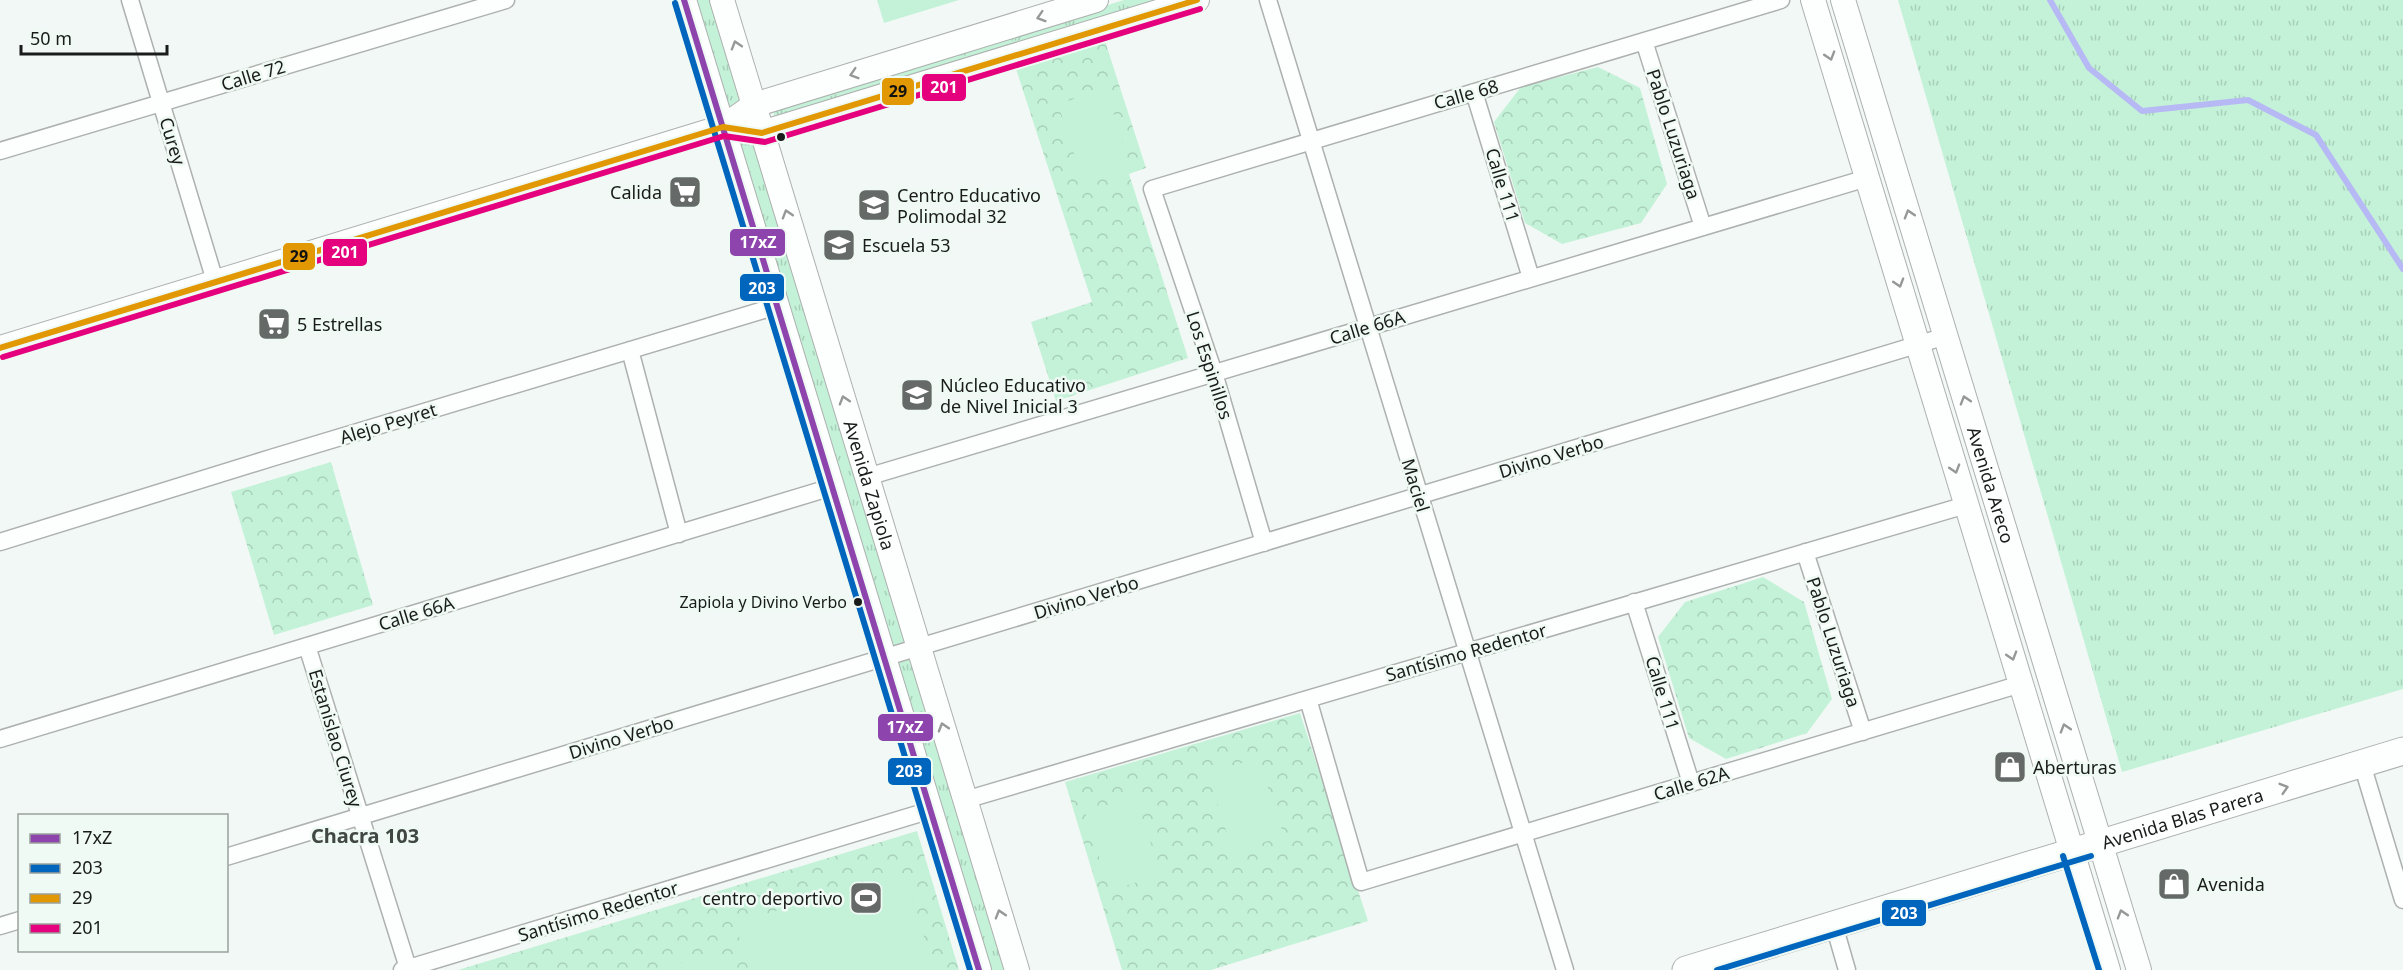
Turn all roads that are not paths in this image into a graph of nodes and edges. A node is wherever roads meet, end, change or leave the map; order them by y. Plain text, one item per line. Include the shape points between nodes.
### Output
1 (130, 0) edge
2 (506, 0) edge
3 (684, 0) edge
4 (722, 0) edge
5 (1096, 0) edge
6 (1197, 0) edge
7 (1268, 0) edge
8 (1781, 0) edge
9 (1812, 0) edge
10 (1844, 0) edge
11 (1644, 41) junction
12 (1474, 92) junction
13 (161, 102) junction
14 (754, 105) junction
15 (723, 127) junction
16 (762, 133) junction
17 (1311, 140) junction
18 (0, 151) edge
19 (1867, 178) junction
20 (1152, 189) joint
21 (1703, 227) junction
22 (1532, 278) junction
23 (215, 281) junction
24 (777, 306) junction
25 (1368, 326) junction
26 (1946, 336) junction
27 (1918, 345) junction
28 (0, 348) edge
29 (630, 350) junction
30 (1214, 373) junction
31 (867, 477) junction
32 (832, 488) junction
33 (1420, 496) junction
34 (1966, 505) junction
35 (679, 534) junction
36 (0, 542) edge
37 (1264, 543) junction
38 (1805, 552) junction
39 (1634, 602) junction
40 (307, 646) junction
41 (919, 647) junction
42 (1467, 651) junction
43 (884, 658) junction
44 (2021, 684) junction
45 (1308, 699) junction
46 (1863, 732) junction
47 (0, 739) edge
48 (2403, 751) edge
49 (2362, 764) junction
50 (1691, 783) junction
51 (965, 800) junction
52 (931, 810) junction
53 (360, 816) junction
54 (1523, 834) junction
55 (2100, 844) junction
56 (2072, 853) junction
57 (228, 856) edge
58 (2403, 900) edge
59 (18, 921) edge
60 (1834, 925) junction
61 (0, 926) edge
62 (405, 969) edge
63 (979, 970) edge
64 (1017, 970) edge
65 (1565, 970) edge
66 (1686, 970) edge
67 (1847, 970) edge
68 (2108, 970) edge
69 (2139, 970) edge

1 - 13 street, Curey
2 - 13 street, Calle 72
3 - 15 main road, Avenida Zapiola
14 -> 4 main road, Avenida Zapiola
5 -> 14 main road
6 - 16 main road
7 - 17 street, Maciel
8 - 11 street, Calle 68
9 -> 19 main road, Avenida Areco
26 -> 10 main road, Avenida Areco
11 - 12 street, Calle 68
11 - 21 street, Pablo Luzuriaga
12 - 17 street, Calle 68
12 - 22 street, Calle 111
13 - 18 street, Calle 72
13 - 23 street, Curey
14 - 15 main road
14 - 16 main road, Avenida Zapiola
15 - 16 main road
15 - 23 main road
15 - 24 main road, Avenida Zapiola
31 -> 16 main road, Avenida Zapiola
17 - 20 street, Calle 68
17 - 25 street, Maciel
19 - 21 street, Calle 66A
19 -> 27 main road, Avenida Areco
20 - 30 street, Los Espinillos
21 - 22 street, Calle 66A
22 - 25 street, Calle 66A
23 - 28 main road
24 - 29 street, Alejo Peyret
24 - 32 main road, Avenida Zapiola
25 - 30 street, Calle 66A
25 - 33 street, Maciel
26 - 27 street, Divino Verbo
55 -> 26 main road, Avenida Areco
27 - 33 street, Divino Verbo
27 -> 34 main road, Avenida Areco
29 - 35 street
29 - 36 street, Alejo Peyret
30 - 31 street, Calle 66A
30 - 37 street, Los Espinillos
31 - 41 main road, Avenida Zapiola
32 - 35 street, Calle 66A
32 - 43 main road, Avenida Zapiola
33 - 37 street, Divino Verbo
33 - 42 street, Maciel
34 - 38 street, Santísimo Redentor
34 -> 44 main road, Avenida Areco
35 - 40 street, Calle 66A
37 - 41 street, Divino Verbo
38 - 39 street, Santísimo Redentor
38 - 46 street, Pablo Luzuriaga
39 - 42 street, Santísimo Redentor
39 - 50 street, Calle 111
40 - 47 street, Calle 66A
40 - 53 street, Estanislao Ciurey
41 - 43 street, Divino Verbo
51 -> 41 main road, Avenida Zapiola
42 - 45 street, Santísimo Redentor
42 - 54 street, Maciel
43 - 52 main road, Avenida Zapiola
43 - 53 street, Divino Verbo
44 - 46 street, Calle 62A
44 - 56 main road, Avenida Areco
45 - 51 street, Santísimo Redentor
45 - 54 street, Calle 62A via 1361,882
46 - 50 street, Calle 62A
48 - 49 main road, Avenida Blas Parera
55 -> 49 main road, Avenida Blas Parera
49 - 58 street
50 - 54 street, Calle 62A
64 -> 51 main road, Avenida Zapiola
52 - 62 street, Santísimo Redentor
52 - 63 main road, Avenida Zapiola
53 - 57 street, Divino Verbo
53 - 62 street, Estanislao Ciurey
54 - 65 street, Maciel
55 - 56 main road, Avenida Blas Parera
69 -> 55 main road, Avenida Areco
56 - 60 main road, Avenida Blas Parera
56 - 68 main road, Avenida Areco
59 - 61 street
60 - 66 main road, Avenida Blas Parera
60 - 67 street

